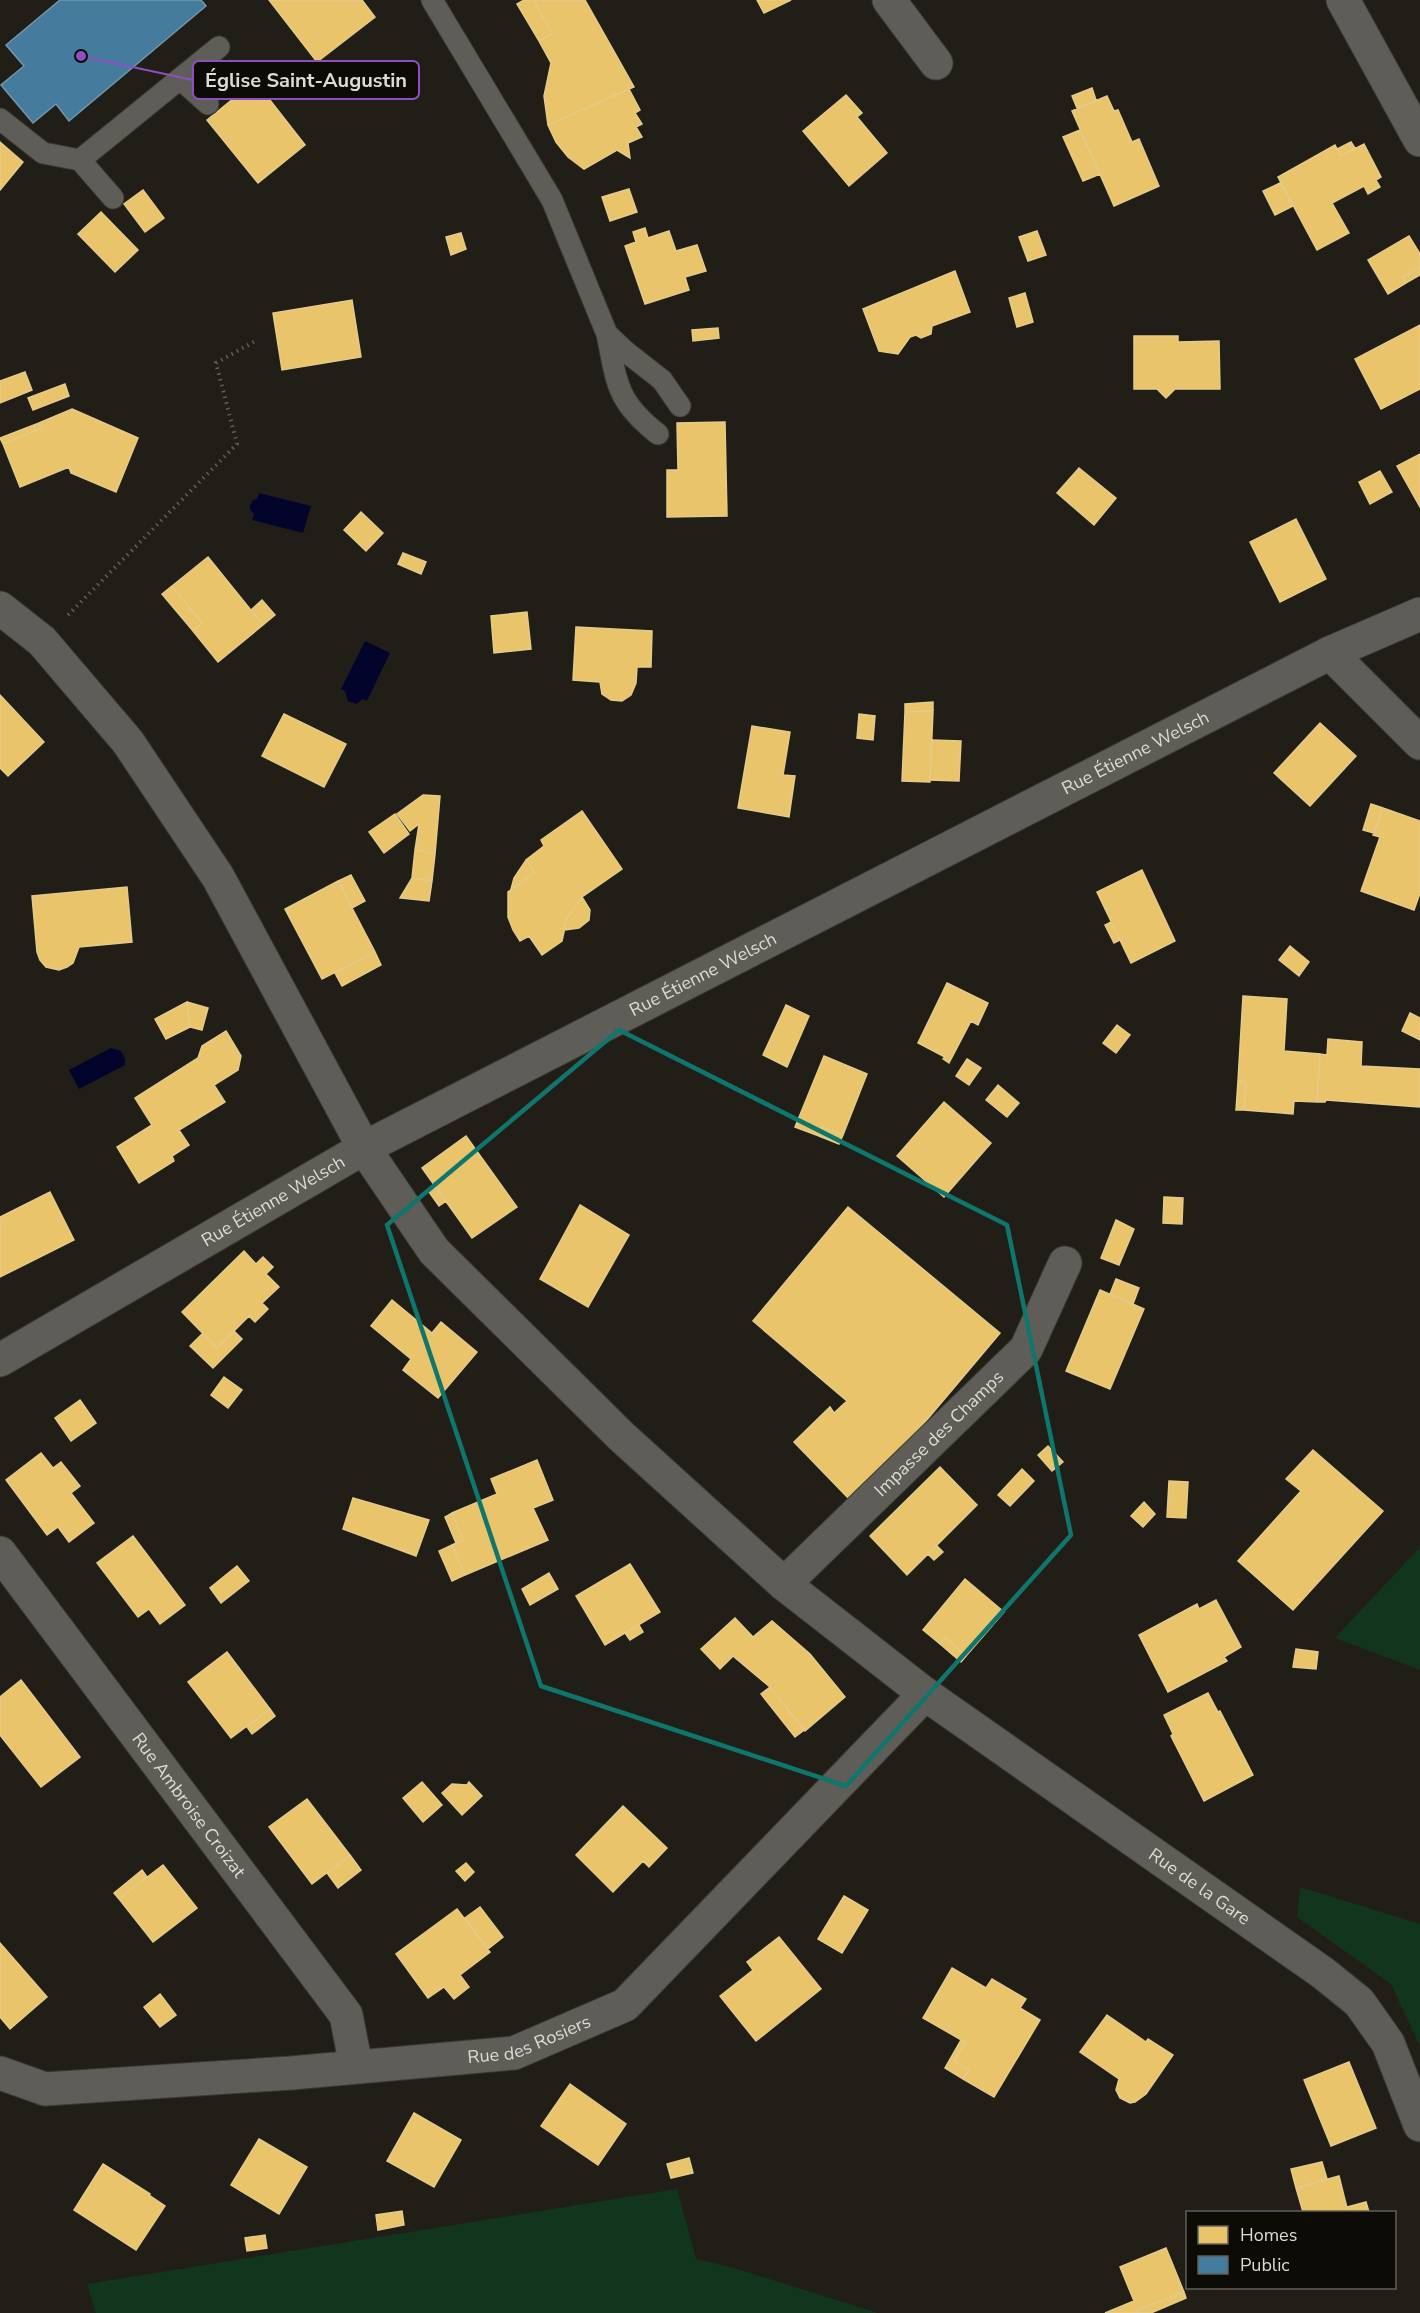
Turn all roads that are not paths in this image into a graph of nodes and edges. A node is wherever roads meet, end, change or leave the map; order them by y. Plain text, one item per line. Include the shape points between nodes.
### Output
1 (433, 0) edge
2 (889, 0) edge
3 (1343, 0) edge
4 (219, 47) dead end
5 (936, 63) dead end
6 (180, 79) junction
7 (208, 104) dead end
8 (0, 118) edge
9 (1420, 140) edge
10 (80, 160) junction
11 (113, 198) dead end
12 (607, 334) junction
13 (680, 406) dead end
14 (658, 434) dead end
15 (0, 608) edge
16 (1420, 614) edge
17 (1330, 653) junction
18 (1420, 743) edge
19 (364, 1148) junction
20 (1065, 1263) dead end
21 (0, 1360) edge
22 (0, 1553) edge
23 (784, 1584) junction
24 (925, 1694) junction
25 (356, 2066) junction
26 (0, 2073) edge
27 (1420, 2126) edge

1 - 12 lane via 552,200
2 - 5 street
3 - 9 street
4 - 6 lane
6 - 7 lane
6 - 10 lane
8 - 10 lane via 43,153
10 - 11 lane
12 - 13 lane via 662,380
12 - 14 lane via 619,389 637,417
15 - 19 street, Rue de la Gare via 42,641 128,742 218,877
16 - 17 street, Rue Étienne Welsch
17 - 18 street
17 - 19 street, Rue Étienne Welsch
19 - 21 street, Rue Étienne Welsch
19 - 23 street, Rue de la Gare via 434,1251 621,1436
20 - 23 street, Impasse des Champs via 1026,1349
22 - 25 street, Rue Ambroise Croizat via 346,2015
23 - 24 street, Rue de la Gare
24 - 25 street, Rue des Rosiers via 625,2005 514,2053
24 - 27 street, Rue de la Gare via 1314,1966 1359,2002 1388,2043
25 - 26 street, Rue des Rosiers via 45,2089

